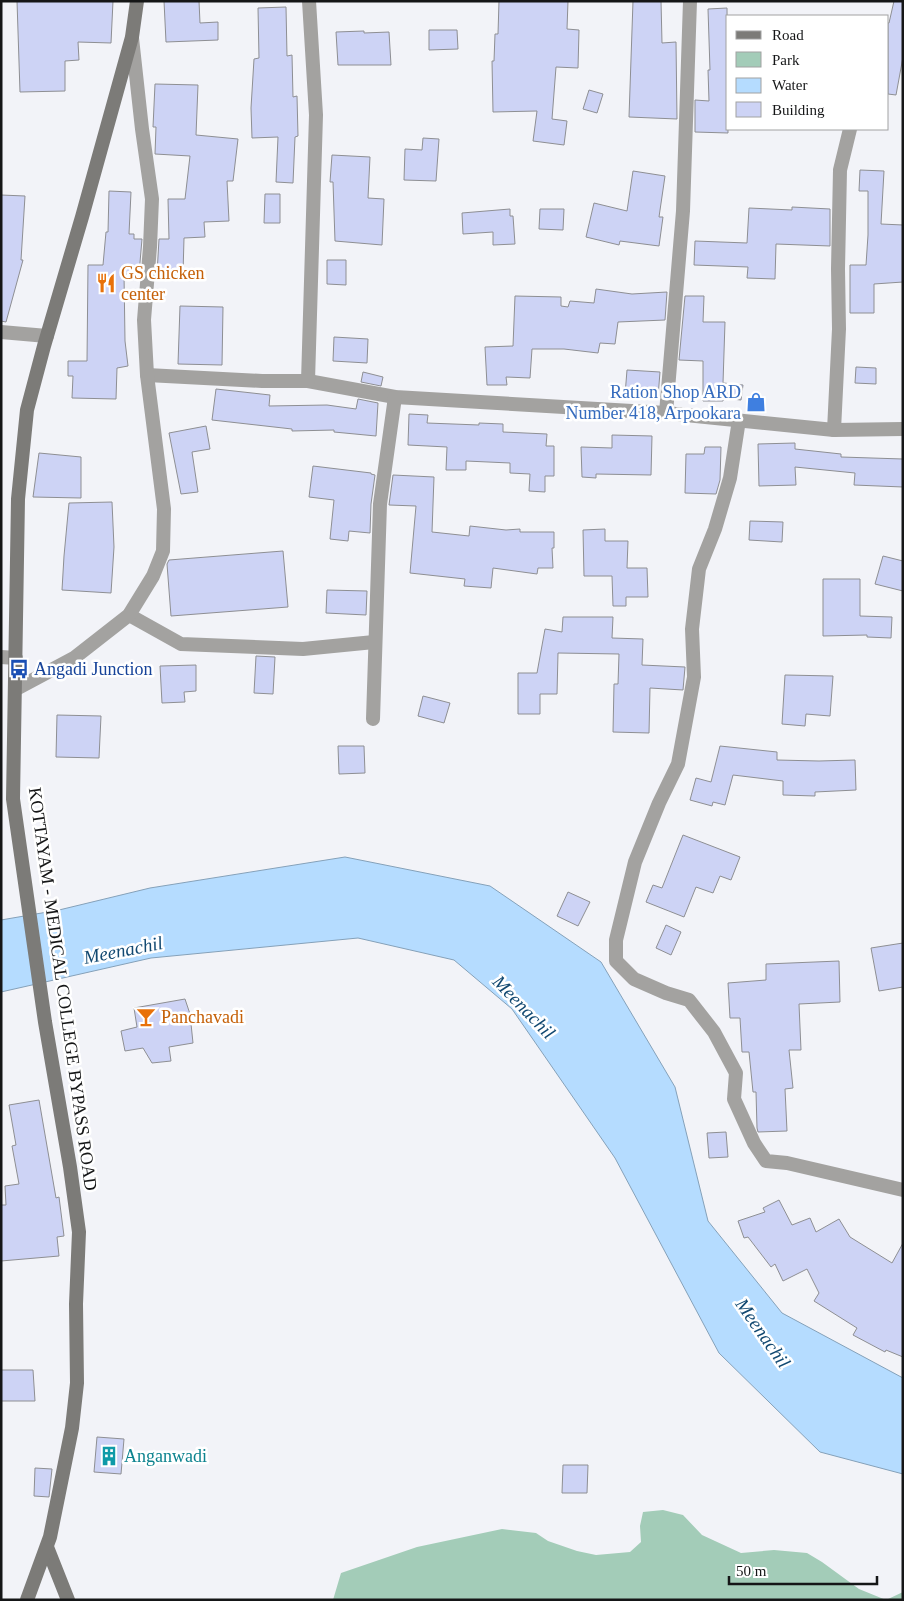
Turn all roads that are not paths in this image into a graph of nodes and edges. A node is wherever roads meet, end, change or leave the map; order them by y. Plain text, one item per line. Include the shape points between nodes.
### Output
1 (137, 1) edge
2 (309, 1) edge
3 (690, 1) edge
4 (132, 37) junction
5 (850, 130) edge
6 (1, 332) edge
7 (47, 336) junction
8 (147, 375) junction
9 (308, 381) junction
10 (395, 398) junction
11 (666, 413) junction
12 (739, 420) junction
13 (903, 429) edge
14 (834, 430) junction
15 (129, 615) junction
16 (374, 642) junction
17 (1, 657) edge
18 (16, 658) junction
19 (16, 689) junction
20 (372, 719) dead end
21 (903, 1190) edge
22 (47, 1546) junction
23 (27, 1600) edge
24 (68, 1600) edge

1 - 4 main road, KOTTAYAM - MEDICAL COLLEGE BYPASS ROAD
2 - 9 street via 316,115
3 - 11 street via 683,211
4 - 7 main road, KOTTAYAM - MEDICAL COLLEGE BYPASS ROAD
4 - 8 street via 152,199 144,320
5 - 14 street via 840,170 840,329
6 - 7 street
7 - 18 main road, KOTTAYAM - MEDICAL COLLEGE BYPASS ROAD via 27,410 18,499
8 - 9 street
8 - 15 street via 164,509 163,551 153,576
9 - 10 street
10 - 11 street
10 - 16 street via 380,504
11 - 12 street
12 - 14 street
12 - 21 street via 730,478 699,569 692,630 694,677 678,764 635,862 616,940 616,961 634,979 689,1000 709,1026 736,1073 734,1099 766,1161
13 - 14 street
15 - 16 street via 181,644 303,649
15 - 19 street via 74,658
16 - 20 street
17 - 18 street
18 - 19 main road, KOTTAYAM - MEDICAL COLLEGE BYPASS ROAD
19 - 22 main road, KOTTAYAM - MEDICAL COLLEGE BYPASS ROAD via 13,799 79,1232 77,1382 72,1428
22 - 23 main road, KOTTAYAM - MEDICAL COLLEGE BYPASS ROAD
22 - 24 main road

